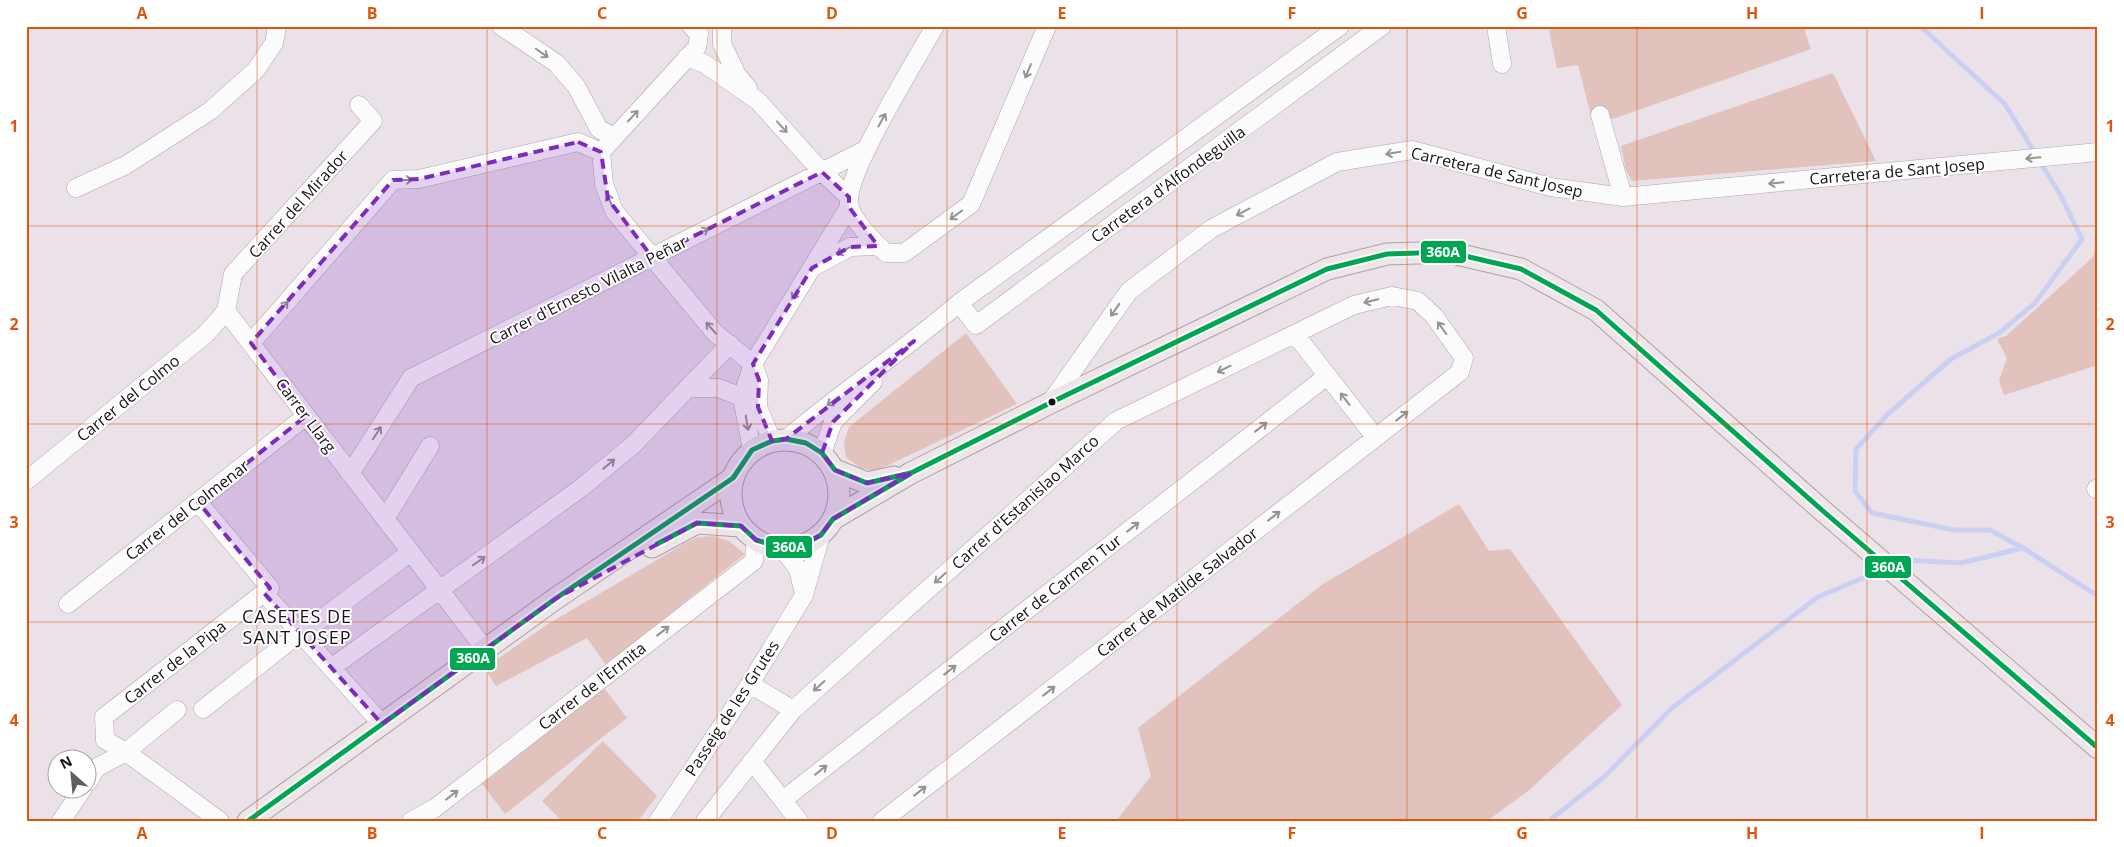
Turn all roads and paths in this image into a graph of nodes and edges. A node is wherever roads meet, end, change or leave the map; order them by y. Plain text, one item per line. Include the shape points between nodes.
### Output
1 (277, 26) edge
2 (501, 26) edge
3 (722, 26) edge
4 (935, 26) edge
5 (1047, 26) edge
6 (1340, 26) edge
7 (1382, 26) edge
8 (1496, 26) edge
9 (695, 30) edge
10 (688, 57) junction
11 (1502, 64) dead end
12 (758, 101) junction
13 (358, 105) dead end
14 (588, 112) junction
15 (1600, 115) dead end
16 (614, 137) junction
17 (578, 142) junction
18 (865, 150) junction
19 (601, 152) junction
20 (2090, 153) edge
21 (822, 172) junction
22 (76, 188) dead end
23 (1623, 197) junction
24 (849, 202) junction
25 (878, 246) junction
26 (652, 257) junction
27 (812, 268) junction
28 (959, 304) junction
29 (226, 311) junction
30 (1295, 334) junction
31 (914, 341) junction
32 (250, 343) junction
33 (730, 344) junction
34 (1464, 358) joint
35 (753, 364) junction
36 (1327, 376) junction
37 (687, 388) junction
38 (742, 397) junction
39 (1050, 403) junction
40 (306, 416) junction
41 (1375, 438) junction
42 (779, 440) junction
43 (430, 446) dead end
44 (752, 450) junction
45 (828, 462) junction
46 (911, 473) junction
47 (350, 474) junction
48 (733, 478) junction
49 (26, 481) edge
50 (198, 502) junction
51 (385, 519) junction
52 (741, 526) junction
53 (827, 527) junction
54 (756, 540) junction
55 (782, 548) junction
56 (411, 552) junction
57 (267, 590) junction
58 (439, 590) junction
59 (804, 595) junction
60 (555, 599) junction
61 (68, 604) dead end
62 (301, 634) junction
63 (485, 649) junction
64 (331, 668) junction
65 (750, 684) junction
66 (177, 710) dead end
67 (203, 710) dead end
68 (793, 710) junction
69 (382, 724) junction
70 (2098, 748) edge
71 (126, 752) junction
72 (752, 761) junction
73 (98, 767) edge
74 (75, 800) edge
75 (783, 800) junction
76 (61, 821) edge
77 (220, 821) edge
78 (248, 821) edge
79 (410, 821) edge
80 (658, 821) edge
81 (705, 821) edge
82 (799, 821) edge
83 (882, 821) edge

1 - 22 street via 274,43 256,70 210,111 126,165
2 -> 14 street via 556,63 576,86
3 - 12 street via 722,44 737,75
18 -> 4 street
5 -> 25 street via 971,204 904,253 886,253
6 - 28 street, Carretera d'Alfondeguilla
7 - 28 street, Carretera d'Alfondeguilla via 976,325
8 - 11 street
9 - 10 street via 697,47
10 - 12 street via 705,64
16 -> 10 street
12 -> 21 street
13 - 29 street, Carrer del Mirador via 373,121 234,274
14 - 16 street via 599,129
14 - 17 street
15 - 23 street
16 - 19 street
17 - 19 street
32 -> 17 street via 392,180 419,179
18 - 21 street, Carrer d'Ernesto Vilalta Peñar
18 - 24 street
26 -> 19 street via 608,199
20 -> 23 street, Carretera de Sant Josep
21 - 24 street
26 -> 21 street, Carrer d'Ernesto Vilalta Peñar
23 -> 39 street, Carretera de Sant Josep via 1551,188 1412,150 1337,162 1211,229 1129,291
24 - 25 street
24 - 27 street
25 -> 27 street via 850,246
33 -> 26 street via 715,333
47 -> 26 street, Carrer d'Ernesto Vilalta Peñar via 411,378
27 -> 35 street
28 - 31 street, Carretera d'Alfondeguilla
29 - 32 street, Carrer Llarg
29 - 49 street, Carrer del Colmo via 206,334
34 -> 30 street, Carrer d'Estanislao Marco via 1434,316 1418,301 1392,296 1354,305
30 - 36 street
30 -> 68 street, Carrer d'Estanislao Marco via 1116,421
31 -> 42 street, Carretera d'Alfondeguilla
31 - 45 street, Carretera d'Alfondeguilla via 833,422
32 - 40 street, Carrer Llarg
33 - 35 street
33 - 37 street
41 -> 34 street, Carrer de Matilde Salvador via 1460,372
35 - 38 street
35 - 42 street via 759,380 758,408
41 -> 36 street
75 -> 36 street, Carrer de Carmen Tur
37 - 38 street via 718,388
58 -> 37 street via 581,488 634,444
38 -> 44 street
39 - 46 main road
39 - 70 main road via 1327,269 1388,254 1448,252 1521,268 1596,310
40 - 47 street, Carrer Llarg
40 - 50 street, Carrer del Colmenar
83 -> 41 street, Carrer de Matilde Salvador
42 - 44 main road
42 - 45 main road via 806,443
43 - 51 street
44 - 48 main road
45 - 46 main road via 867,483
45 - 53 main road via 840,493
46 - 53 main road
47 - 51 street, Carrer Llarg
48 - 52 main road via 731,502
48 - 60 main road
50 - 57 street
50 - 61 street, Carrer del Colmenar
51 - 56 street, Carrer Llarg
52 - 54 main road
52 - 60 main road via 697,523
53 - 55 main road via 801,546
53 - 59 street, Passeig de les Grutes
54 - 55 main road
79 -> 54 street, Carrer de l'Ermita via 434,808 754,561
55 - 59 street via 798,569
56 - 58 street, Carrer Llarg
56 - 62 street
57 - 62 street
57 - 71 street, Carrer de la Pipa via 104,717 105,740
58 - 63 street, Carrer Llarg
58 - 64 street
59 - 65 street, Passeig de les Grutes
60 - 63 main road
62 - 64 street
62 - 67 street
63 - 69 main road
64 - 69 street
65 - 68 street
65 - 80 street, Passeig de les Grutes
66 - 71 street
68 - 72 street, Carrer d'Estanislao Marco
69 - 78 main road
71 - 73 street
71 - 77 street
72 - 75 street
72 - 81 street, Carrer d'Estanislao Marco
74 - 76 street
75 - 82 street

